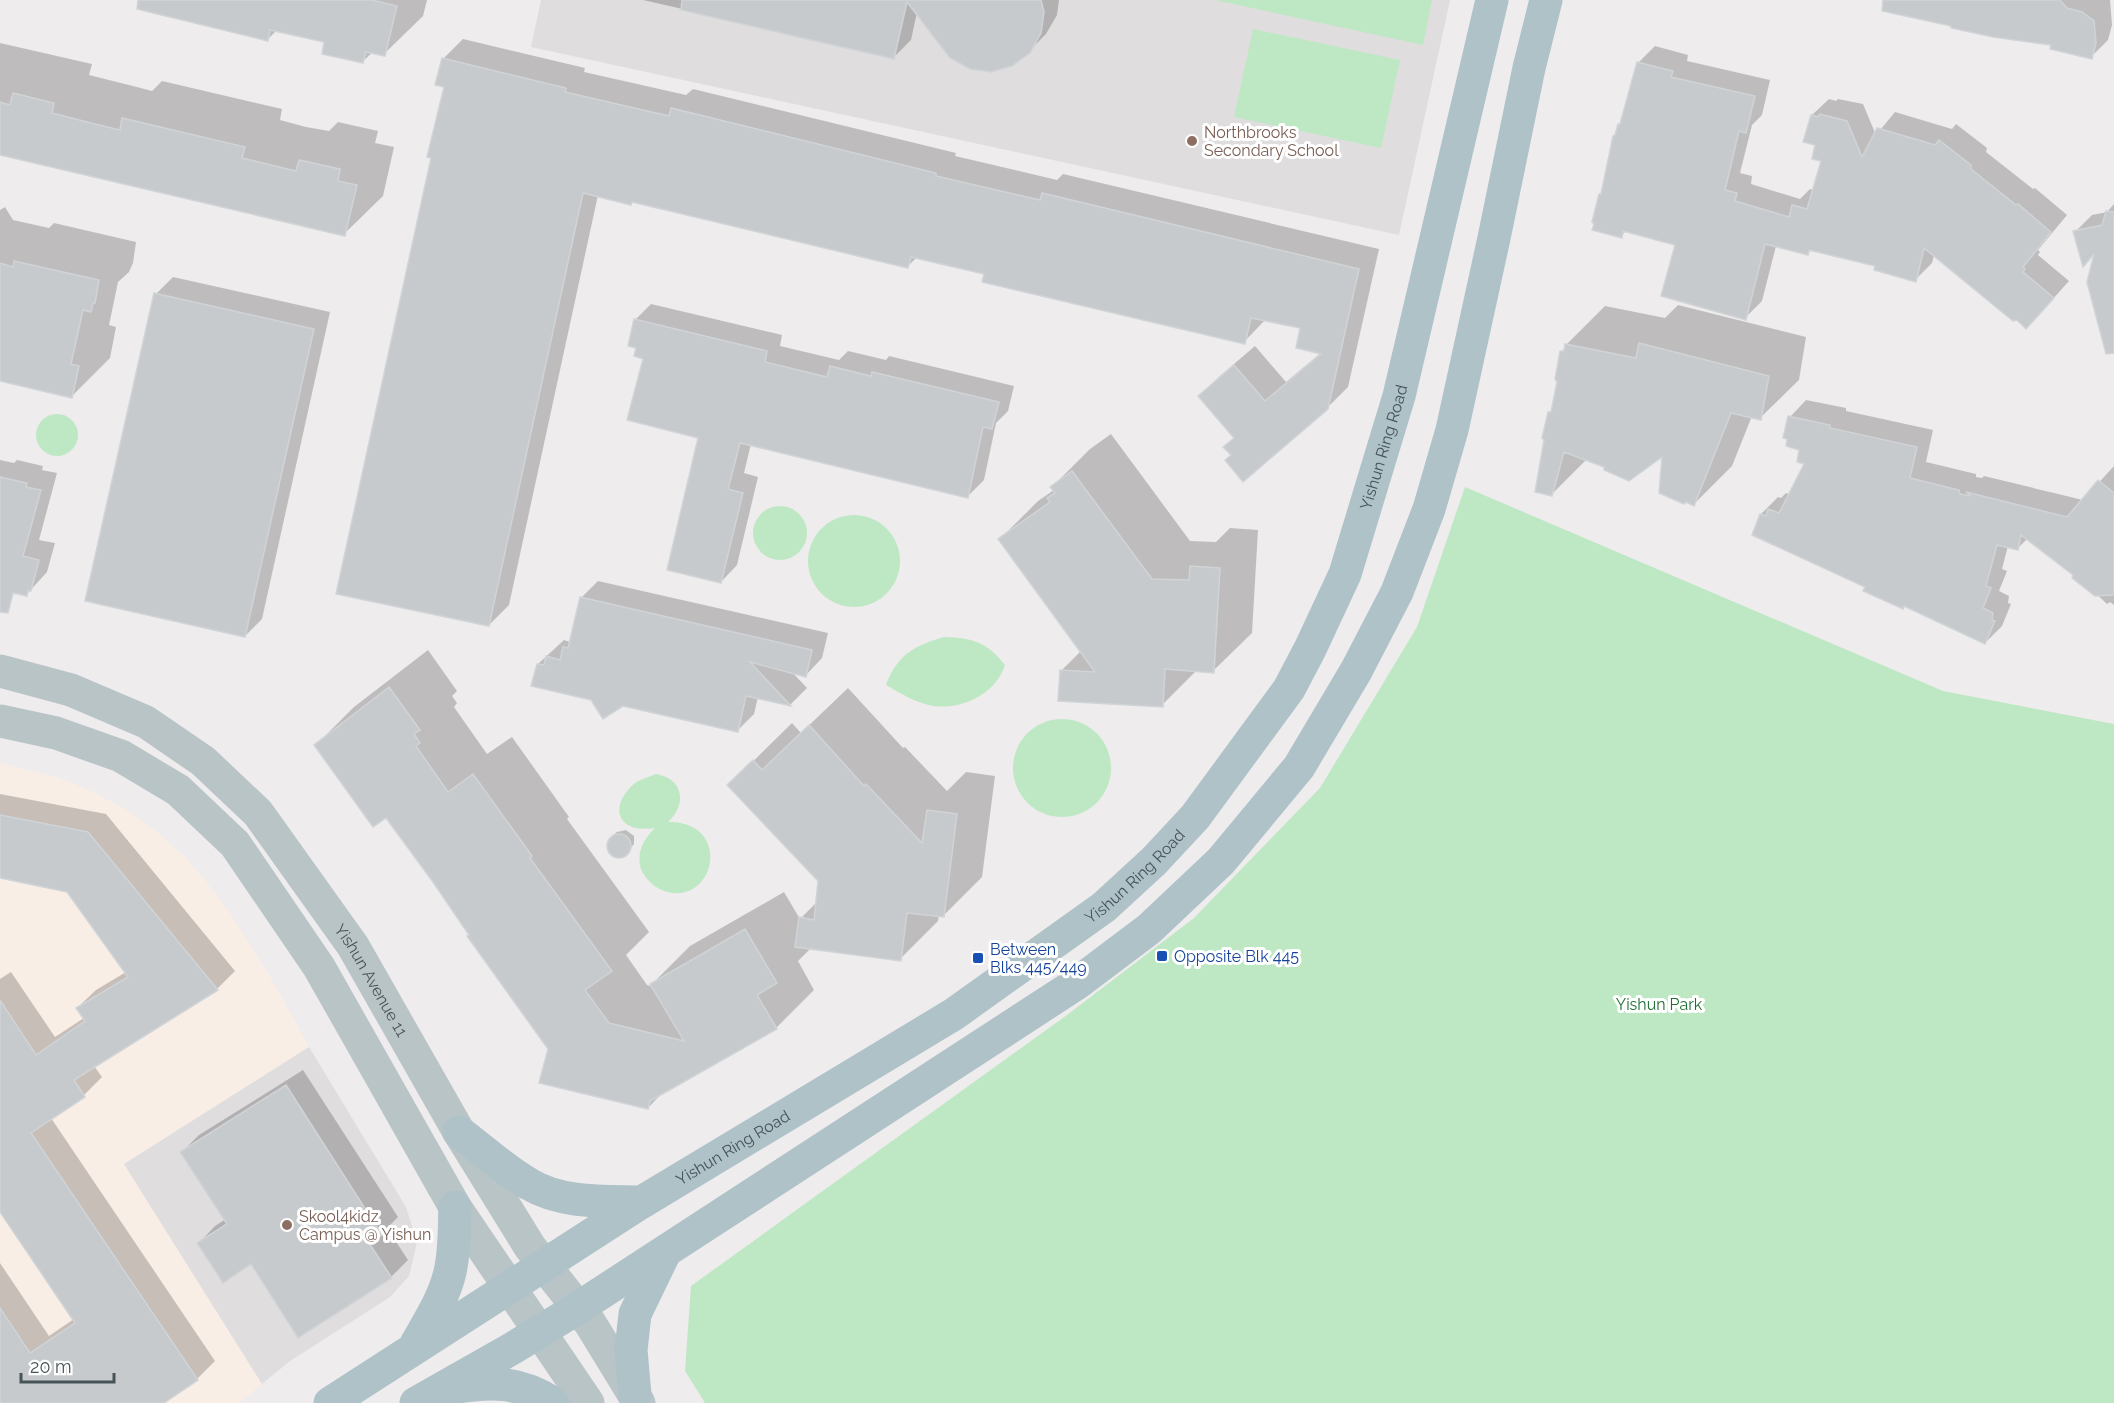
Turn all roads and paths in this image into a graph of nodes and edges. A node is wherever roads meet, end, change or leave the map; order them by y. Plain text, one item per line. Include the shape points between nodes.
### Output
1 (1492, 0) edge
2 (1546, 0) edge
3 (0, 671) edge
4 (0, 721) edge
5 (459, 1132) junction
6 (642, 1202) junction
7 (455, 1207) junction
8 (665, 1252) junction
9 (544, 1264) junction
10 (509, 1287) junction
11 (578, 1308) junction
12 (539, 1332) junction
13 (413, 1348) junction
14 (426, 1397) edge
15 (637, 1399) edge
16 (330, 1403) edge
17 (553, 1403) edge
18 (588, 1403) edge

1 - 6 main road, Yishun Ring Road via 1399,396 1345,574 1288,689 1195,817 1104,907 954,1014
2 - 8 main road via 1528,68 1452,430 1429,509 1396,592 1356,671 1299,767 1221,861 1140,936 1076,984
3 - 5 street, Yishun Avenue 11 via 71,690 146,722 203,761 258,813 353,946
4 - 7 street via 56,733 121,756 178,790 235,844 319,967
5 - 6 main road via 530,1185 588,1200
5 - 9 street, Yishun Avenue 11
6 - 9 main road, Yishun Ring Road
7 - 10 street
7 - 13 main road via 450,1274 440,1301
8 - 11 main road
8 - 15 main road via 635,1314 631,1350
9 - 10 main road, Yishun Ring Road
9 - 11 street, Yishun Avenue 11
10 - 12 street
10 - 13 main road, Yishun Ring Road
11 - 12 main road
11 - 15 street, Yishun Avenue 11
12 - 14 main road
12 - 18 street
13 - 16 main road, Yishun Ring Road
14 - 17 main road via 480,1383 516,1386

